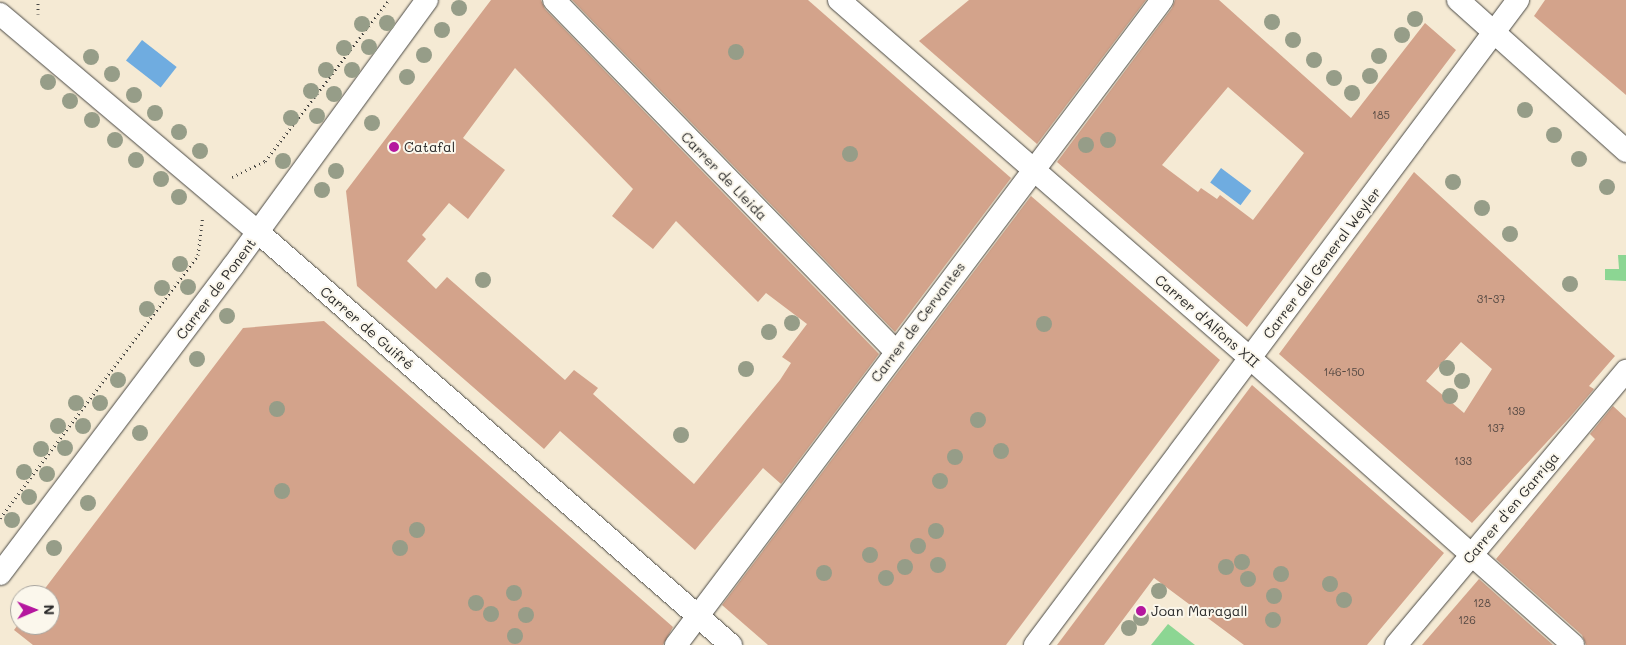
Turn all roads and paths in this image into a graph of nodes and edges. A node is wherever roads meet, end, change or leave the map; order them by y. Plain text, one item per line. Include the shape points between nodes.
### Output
1 (389, 0) edge
2 (427, 0) edge
3 (554, 0) edge
4 (838, 0) edge
5 (1162, 0) edge
6 (1458, 0) edge
7 (1518, 0) edge
8 (0, 14) edge
9 (1494, 32) junction
10 (1626, 151) edge
11 (1032, 169) junction
12 (227, 180) dead end
13 (203, 211) dead end
14 (258, 232) junction
15 (895, 351) junction
16 (1250, 358) junction
17 (1626, 371) edge
18 (0, 518) edge
19 (1472, 556) junction
20 (0, 574) edge
21 (698, 616) junction
22 (676, 645) edge
23 (731, 645) edge
24 (1035, 645) edge
25 (1396, 645) edge
26 (1573, 645) edge

1 - 12 path via 265,161
2 - 14 street, Carrer de Ponent
3 - 15 street, Carrer de Lleida
4 - 11 street, Carrer d'Alfons XII
5 - 11 street, Carrer de Cervantes
6 - 9 street
7 - 9 street, Carrer del General Weyler
8 - 14 street, Carrer de Guifré
9 - 10 street
9 - 16 street, Carrer del General Weyler
11 - 15 street, Carrer de Cervantes
11 - 16 street, Carrer d'Alfons XII
13 - 18 path via 198,255
14 - 20 street, Carrer de Ponent
14 - 21 street, Carrer de Guifré
15 - 21 street, Carrer de Cervantes
16 - 19 street, Carrer d'Alfons XII
16 - 24 street, Carrer del General Weyler
17 - 19 street, Carrer d'en Garriga
19 - 25 street, Carrer d'en Garriga
19 - 26 street, Carrer d'Alfons XII
21 - 22 street, Carrer de Cervantes
21 - 23 street, Carrer de Guifré

